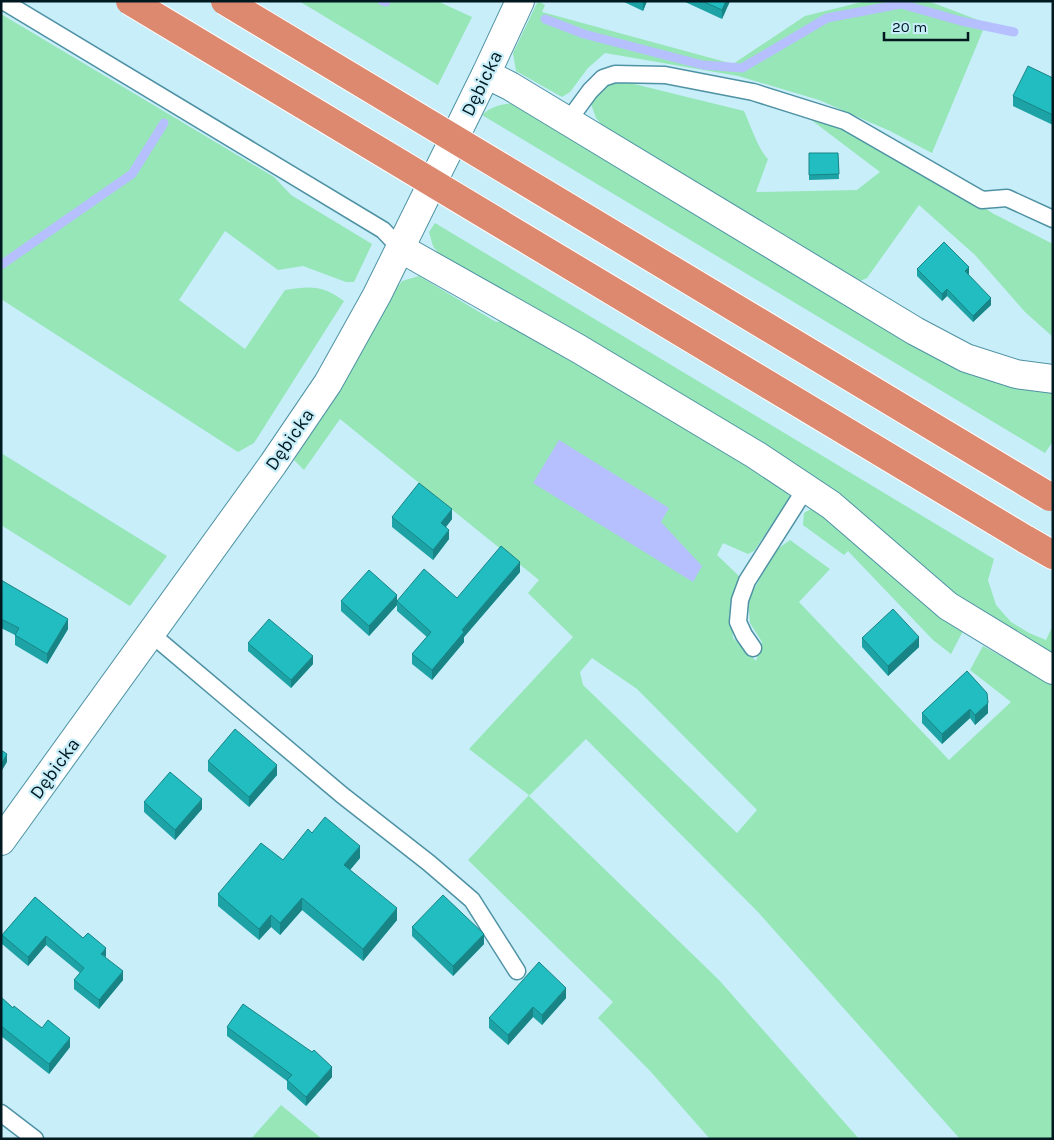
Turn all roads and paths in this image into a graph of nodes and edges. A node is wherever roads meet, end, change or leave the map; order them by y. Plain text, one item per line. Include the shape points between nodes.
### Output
1 (3, 1) edge
2 (130, 1) edge
3 (225, 1) edge
4 (520, 1) edge
5 (486, 74) junction
6 (568, 122) junction
7 (1053, 219) edge
8 (400, 248) junction
9 (1053, 379) edge
10 (806, 488) junction
11 (1051, 498) edge
12 (1053, 555) edge
13 (150, 632) junction
14 (753, 648) dead end
15 (1053, 670) edge
16 (1, 841) edge
17 (517, 971) dead end
18 (1, 1113) edge
19 (35, 1139) edge

1 - 8 lane via 383,230
2 - 12 highway, bridge
3 - 11 highway, bridge
4 - 5 street, Dębicka
5 - 6 street
5 - 8 street, Dębicka
6 - 7 lane via 590,91 603,78 615,74 665,75 753,92 845,122 982,200 1007,198
6 - 9 street via 915,332 966,358 1016,374
8 - 10 street via 579,349 756,454
8 - 13 street, Dębicka via 328,383
10 - 14 lane via 747,581 740,600 738,622
10 - 15 street via 831,505 948,606
13 - 16 street, Dębicka
13 - 17 lane via 472,900
18 - 19 lane

